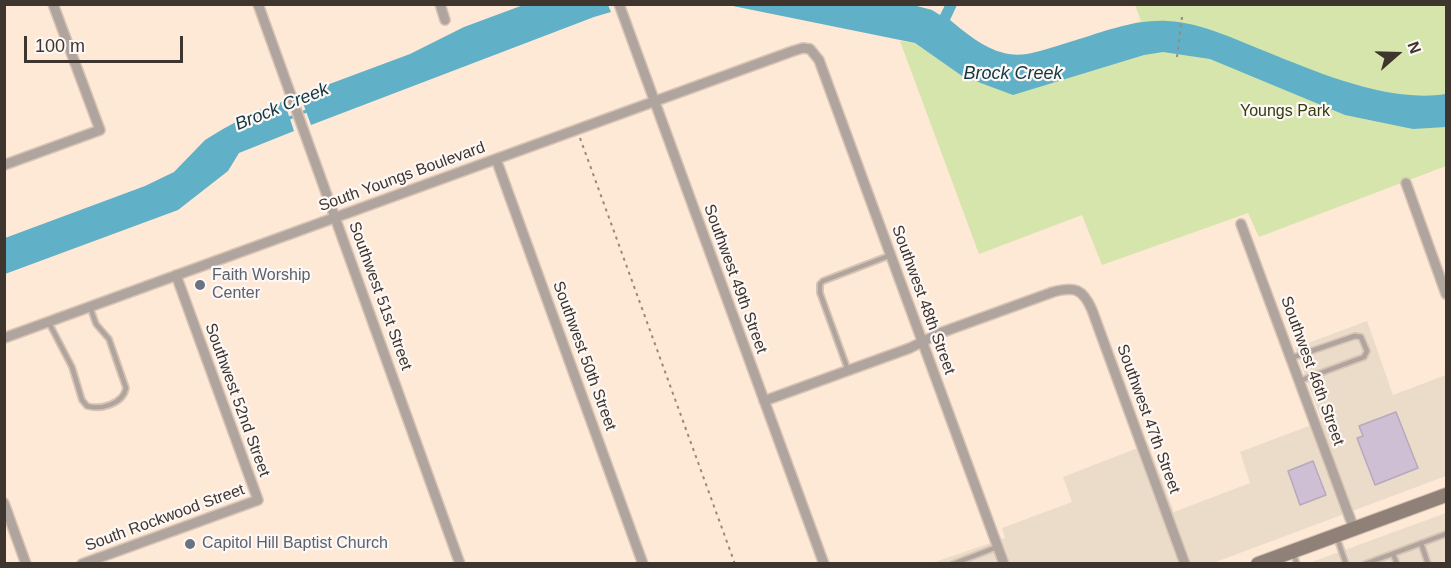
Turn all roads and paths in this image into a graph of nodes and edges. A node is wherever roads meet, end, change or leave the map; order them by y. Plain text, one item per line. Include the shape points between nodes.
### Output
1 (53, 4) edge
2 (258, 4) edge
3 (440, 4) edge
4 (619, 6) edge
5 (1182, 17) dead end
6 (445, 20) dead end
7 (810, 49) joint
8 (1177, 57) dead end
9 (654, 100) junction
10 (577, 129) junction
11 (496, 159) junction
12 (4, 165) edge
13 (1406, 183) dead end
14 (336, 217) junction
15 (1241, 224) dead end
16 (891, 255) junction
17 (176, 275) junction
18 (1446, 294) edge
19 (90, 307) junction
20 (48, 321) junction
21 (4, 338) edge
22 (922, 342) junction
23 (1291, 358) junction
24 (848, 370) junction
25 (1299, 381) junction
26 (764, 400) junction
27 (1445, 499) edge
28 (258, 500) joint
29 (4, 503) edge
30 (1354, 529) junction
31 (1446, 534) edge
32 (1336, 535) junction
33 (1421, 543) junction
34 (997, 547) junction
35 (1393, 554) junction
36 (1295, 557) edge
37 (1367, 563) edge
38 (26, 564) edge
39 (82, 564) edge
40 (460, 564) edge
41 (644, 564) edge
42 (735, 564) edge
43 (824, 564) edge
44 (953, 564) edge
45 (1004, 564) edge
46 (1185, 564) edge
47 (1258, 564) edge
48 (1346, 564) edge
49 (1396, 564) edge
50 (1428, 564) edge

1 - 12 street via 100,130
2 - 14 street, Southwest 51st Street
3 - 6 street
4 - 9 street, Southwest 49th Street
5 - 8 path
7 - 9 street, South Youngs Boulevard via 793,51
7 - 16 street, Southwest 48th Street via 819,60
9 - 10 street, South Youngs Boulevard
9 - 26 street, Southwest 49th Street
10 - 11 street, South Youngs Boulevard
10 - 42 path
11 - 14 street, South Youngs Boulevard
11 - 41 street, Southwest 50th Street
13 - 18 street
14 - 17 street, South Youngs Boulevard
14 - 40 street, Southwest 51st Street
15 - 23 street, Southwest 46th Street
16 - 22 street, Southwest 48th Street
16 - 24 lane via 820,284
17 - 19 street, South Youngs Boulevard
17 - 28 street, Southwest 52nd Street
19 - 20 street, South Youngs Boulevard
19 - 20 lane via 96,324 109,339 126,388 118,401 105,406 94,408 82,400 72,367
20 - 21 street, South Youngs Boulevard
22 - 24 street
22 - 34 street, Southwest 48th Street
22 - 46 street, Southwest 47th Street via 1063,289 1076,290 1088,300
23 - 25 street, Southwest 46th Street
23 - 25 lane via 1355,336 1361,337 1367,351 1364,357
24 - 26 street
25 - 30 street, Southwest 46th Street
26 - 43 street, Southwest 49th Street
27 - 30 main road
28 - 39 street, South Rockwood Street
29 - 38 street
30 - 32 main road
31 - 33 lane
32 - 36 main road
32 - 48 lane
33 - 35 lane
33 - 50 lane
34 - 44 lane
34 - 45 street, Southwest 48th Street
35 - 37 lane
35 - 49 lane
36 - 47 main road

